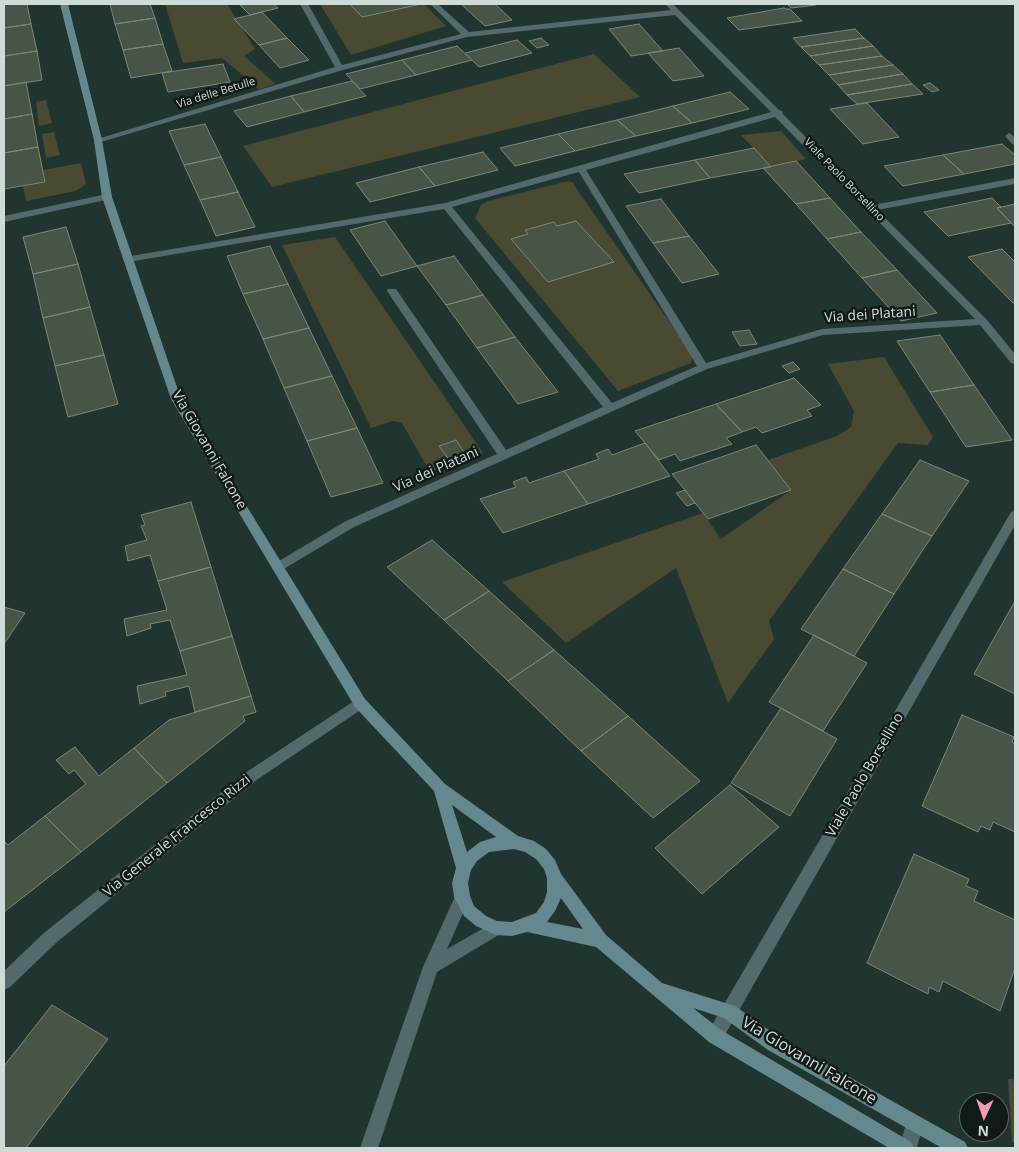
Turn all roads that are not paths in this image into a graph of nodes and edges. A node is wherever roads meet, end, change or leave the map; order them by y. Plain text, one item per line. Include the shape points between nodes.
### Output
1 (64, 4) edge
2 (304, 4) edge
3 (434, 4) edge
4 (669, 4) edge
5 (677, 12) junction
6 (467, 35) junction
7 (340, 68) junction
8 (779, 113) junction
9 (98, 140) junction
10 (582, 170) junction
11 (1015, 181) edge
12 (107, 197) junction
13 (446, 206) junction
14 (872, 208) junction
15 (4, 219) edge
16 (128, 259) junction
17 (392, 291) dead end
18 (983, 322) junction
19 (1015, 361) edge
20 (703, 367) junction
21 (610, 408) junction
22 (504, 455) junction
23 (1015, 515) edge
24 (278, 567) junction
25 (360, 703) junction
26 (440, 788) junction
27 (514, 842) junction
28 (464, 868) junction
29 (555, 878) junction
30 (462, 897) junction
31 (527, 925) junction
32 (496, 928) junction
33 (600, 940) junction
34 (431, 967) junction
35 (4, 982) edge
36 (653, 986) junction
37 (729, 1012) junction
38 (715, 1036) junction
39 (914, 1123) junction
40 (369, 1148) edge
41 (906, 1148) edge
42 (960, 1148) edge

1 - 9 street, Via Giovanni Falcone
2 - 7 street
3 - 6 street
4 - 5 street, Viale Paolo Borsellino
5 - 6 street, Via delle Betulle
5 - 8 street, Viale Paolo Borsellino
6 - 7 street, Via delle Betulle
7 - 9 street, Via delle Betulle
8 - 10 street
8 - 14 street, Viale Paolo Borsellino
9 - 12 street, Via Giovanni Falcone
10 - 13 street
10 - 20 street
11 - 14 street
12 - 15 street
12 - 16 street, Via Giovanni Falcone
13 - 16 street
13 - 21 street
14 - 18 street, Viale Paolo Borsellino
16 - 24 street, Via Giovanni Falcone via 176,399
17 - 22 street
18 - 19 street, Viale Paolo Borsellino
18 - 20 street, Via dei Platani via 822,332
20 - 21 street, Via dei Platani
21 - 22 street, Via dei Platani
22 - 24 street, Via dei Platani via 350,524
23 - 37 street, Viale Paolo Borsellino
24 - 25 street, Via Giovanni Falcone
25 - 26 street, Via Giovanni Falcone
25 - 35 street, Via Generale Francesco Rizzi via 253,775 51,937
26 - 27 street, Via Giovanni Falcone
26 - 28 street, Via Giovanni Falcone
27 - 28 street, Via Giovanni Falcone via 499,842 485,847 472,856
27 - 29 street, Via Giovanni Falcone via 541,854
28 - 30 street, Via Giovanni Falcone via 460,882
29 - 31 street, Via Giovanni Falcone via 550,906 541,918
29 - 33 street, Via Giovanni Falcone
30 - 32 street via 469,911
30 - 34 street
31 - 32 street, Via Giovanni Falcone via 512,929
31 - 33 street, Via Giovanni Falcone
32 - 34 street
33 - 36 street, Via Giovanni Falcone
34 - 40 street
36 - 37 street, Via Giovanni Falcone
36 - 38 street, Via Giovanni Falcone
37 - 38 street, Viale Paolo Borsellino
37 - 39 street, Via Giovanni Falcone via 774,1044
38 - 41 street, Via Giovanni Falcone
39 - 41 street
39 - 42 street, Via Giovanni Falcone

